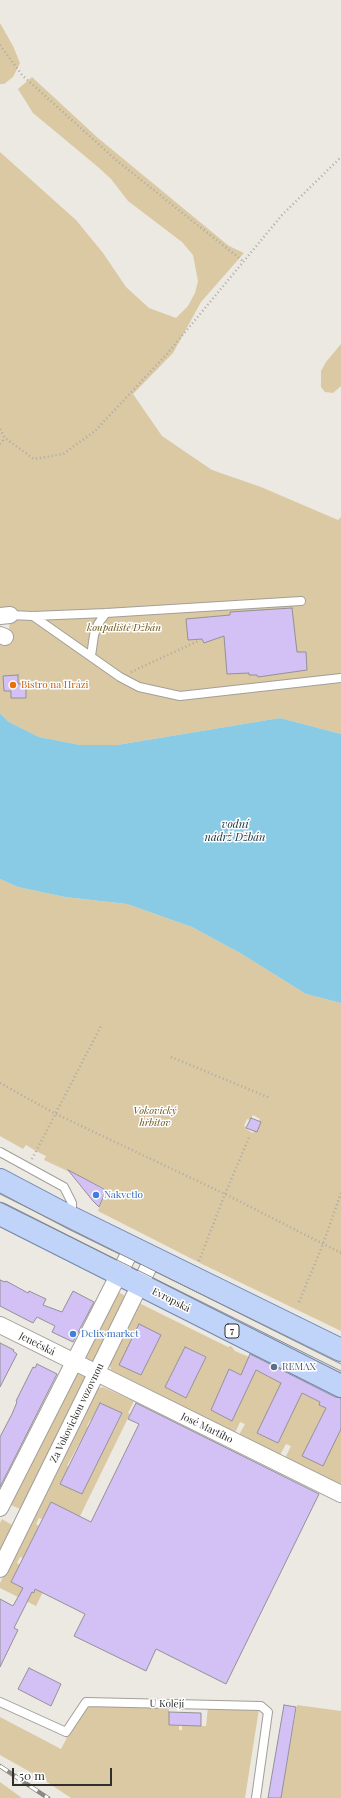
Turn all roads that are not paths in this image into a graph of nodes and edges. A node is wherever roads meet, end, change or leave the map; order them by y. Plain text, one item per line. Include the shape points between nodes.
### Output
1 (300, 602) dead end
2 (106, 613) junction
3 (5, 615) edge
4 (33, 616) junction
5 (92, 656) junction
6 (341, 678) edge
7 (0, 1152) edge
8 (0, 1180) edge
9 (0, 1214) edge
10 (72, 1218) junction
11 (132, 1248) junction
12 (154, 1258) junction
13 (119, 1273) junction
14 (140, 1284) junction
15 (0, 1325) edge
16 (341, 1350) edge
17 (74, 1363) junction
18 (96, 1374) junction
19 (341, 1386) edge
20 (341, 1494) edge
21 (0, 1510) edge
22 (23, 1523) junction
23 (0, 1568) edge
24 (0, 1702) edge
25 (256, 1798) edge

1 - 2 lane
2 - 4 lane
2 - 5 lane via 94,635
3 - 4 lane
4 - 5 lane
5 - 6 lane via 120,677 138,686 180,696
7 - 10 lane via 64,1186 72,1202
8 - 10 main road
9 - 13 main road, Evropská / 7
10 - 11 main road
11 - 12 main road
11 - 13 street
12 - 14 street, Za Vokovickou vozovnou
12 - 16 main road
13 - 14 main road, Evropská / 7
13 - 17 street
14 - 18 street, Za Vokovickou vozovnou
14 - 19 main road, Evropská / 7
15 - 17 street, Jenečská
17 - 18 street, José Martího
17 - 21 street
18 - 20 street, José Martího
18 - 22 street, Za Vokovickou vozovnou
21 - 22 street
22 - 23 street, Za Vokovickou vozovnou
24 - 25 lane, U Kolejí via 66,1732 86,1702 261,1706 268,1712

